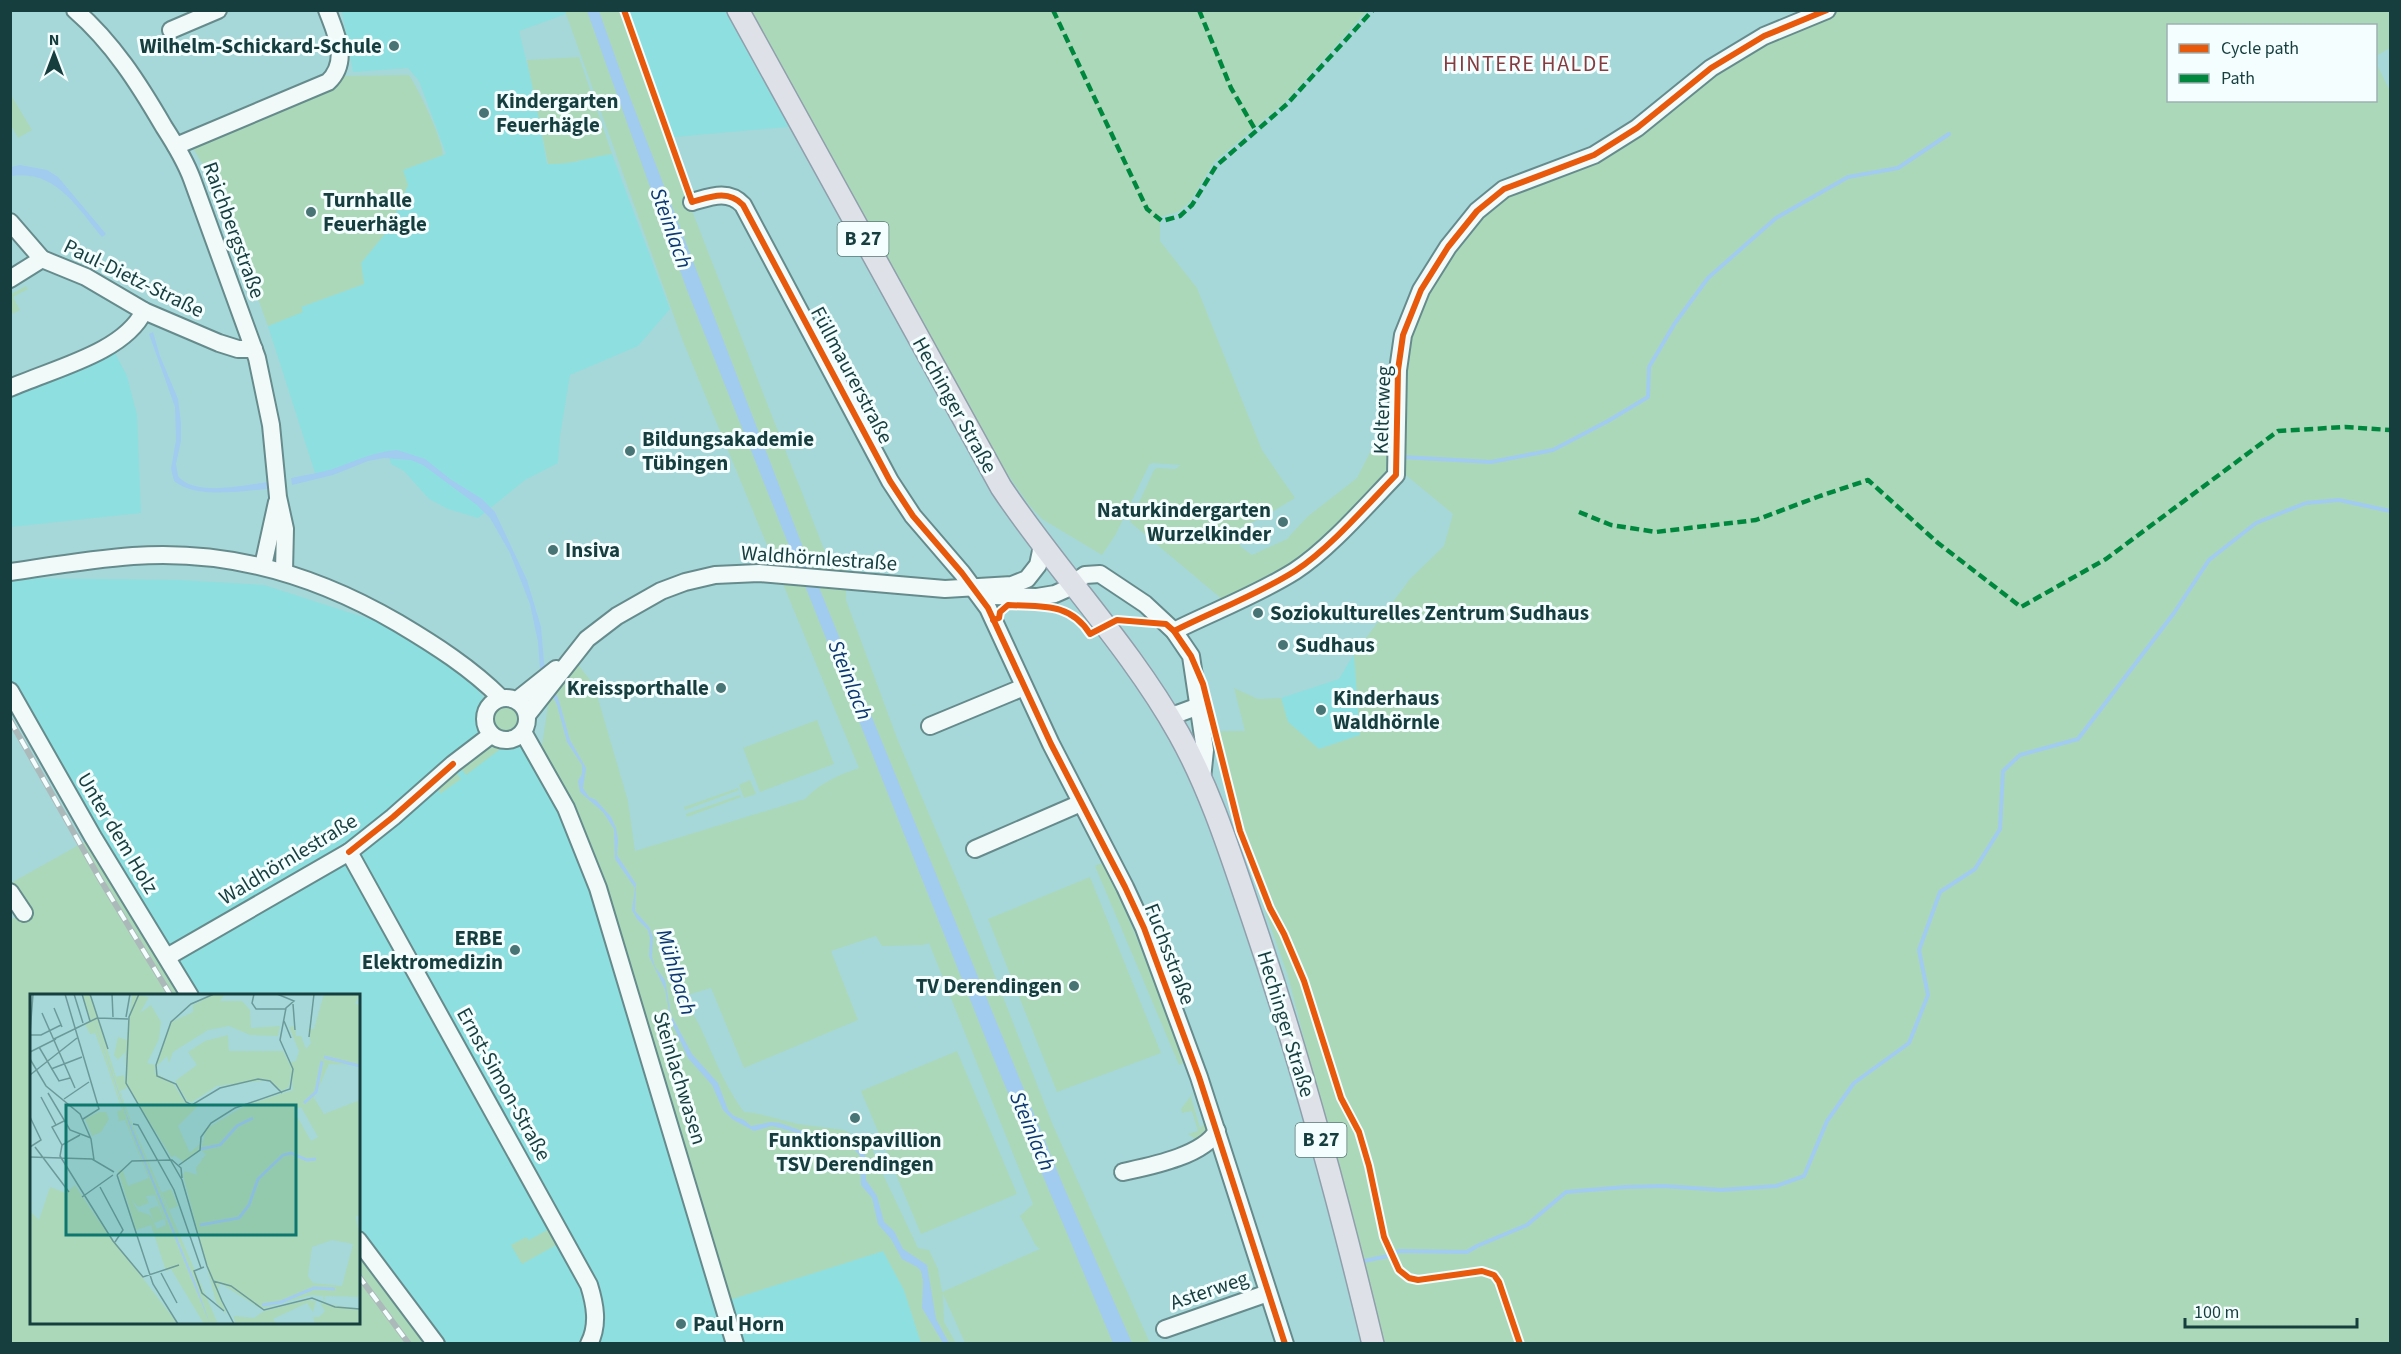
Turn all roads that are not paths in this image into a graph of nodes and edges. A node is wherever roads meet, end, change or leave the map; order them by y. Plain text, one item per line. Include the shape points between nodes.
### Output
1 (75, 10) edge
2 (218, 10) edge
3 (327, 10) edge
4 (738, 10) edge
5 (1827, 10) edge
6 (171, 30) dead end
7 (176, 146) junction
8 (692, 202) dead end
9 (10, 222) edge
10 (42, 259) junction
11 (10, 279) edge
12 (144, 311) junction
13 (254, 350) junction
14 (10, 388) edge
15 (278, 497) junction
16 (1042, 546) junction
17 (263, 566) junction
18 (284, 571) junction
19 (10, 572) edge
20 (1100, 574) joint
21 (1072, 584) junction
22 (1012, 585) junction
23 (976, 592) junction
24 (1174, 631) junction
25 (1024, 687) junction
26 (541, 688) junction
27 (10, 691) edge
28 (498, 699) junction
29 (1199, 706) junction
30 (528, 714) junction
31 (1169, 717) junction
32 (930, 726) dead end
33 (488, 729) junction
34 (523, 732) junction
35 (1202, 779) junction
36 (1081, 803) junction
37 (975, 849) dead end
38 (350, 852) junction
39 (10, 892) edge
40 (24, 913) dead end
41 (167, 957) junction
42 (189, 994) edge
43 (1217, 1131) junction
44 (1124, 1172) dead end
45 (360, 1243) edge
46 (1268, 1293) junction
47 (1166, 1329) dead end
48 (436, 1344) edge
49 (589, 1344) edge
50 (735, 1344) edge
51 (1285, 1344) edge
52 (1373, 1344) edge

1 - 7 street, Raichbergstraße via 134,76
2 - 6 street
3 - 7 street via 340,59 338,70 328,82
4 - 16 main road, Hechinger Straße / B 27 via 972,438
5 - 24 street, Kelterweg via 1764,36 1711,68 1637,128 1594,155 1504,189 1477,211 1421,290 1403,335 1398,370 1396,475 1297,570
7 - 13 street, Raichbergstraße via 192,179
8 - 23 street, Füllmaurerstraße via 726,195 736,197 742,205 890,481 913,516
9 - 10 street, Paul-Dietz-Straße
10 - 11 street
10 - 12 street, Paul-Dietz-Straße via 86,277
12 - 13 street, Paul-Dietz-Straße via 219,343
12 - 14 street via 128,334 106,347
13 - 15 street, Raichbergstraße via 271,425
15 - 17 street, Raichbergstraße
15 - 18 street, Raichbergstraße via 285,528
16 - 21 main road, Hechinger Straße / B 27
16 - 22 street via 1038,565 1027,579
17 - 18 street
17 - 19 street via 209,558 134,556
18 - 28 street via 365,604 456,660
20 - 21 street, Waldhörnlestraße via 1085,575
20 - 24 street, Hechinger Straße via 1144,604
21 - 22 street, Waldhörnlestraße
21 - 23 street, Waldhörnlestraße via 1037,597
21 - 31 main road, Hechinger Straße / B 27 via 1137,668
22 - 23 street, Waldhörnlestraße
23 - 25 street, Fuchsstraße via 988,608
23 - 26 street, Waldhörnlestraße via 775,575 727,574 685,582 617,616
24 - 29 street, Hechinger Straße via 1191,656
25 - 32 street
25 - 36 street, Fuchsstraße
26 - 28 street, Waldhörnlestraße
26 - 30 street, Waldhörnlestraße
27 - 41 street, Unter dem Holz
28 - 30 street via 522,704
28 - 33 street via 485,715
29 - 31 street
29 - 35 street, Hechinger Straße via 1205,758
30 - 34 street
31 - 35 main road, Hechinger Straße / B 27
33 - 34 street via 506,741
33 - 38 street, Waldhörnlestraße
34 - 50 street, Steinlachwasen via 566,808 595,878
35 - 52 main road, Hechinger Straße / B 27 via 1302,1071
36 - 37 street
36 - 43 street, Fuchsstraße via 1144,928
38 - 41 street, Waldhörnlestraße
38 - 49 street, Ernst-Simon-Straße via 589,1285 596,1320
39 - 40 street
41 - 42 street, Unter dem Holz
43 - 44 street via 1209,1142 1189,1152
43 - 46 street, Fuchsstraße
45 - 48 street
46 - 47 street, Asterweg
46 - 51 street, Fuchsstraße

